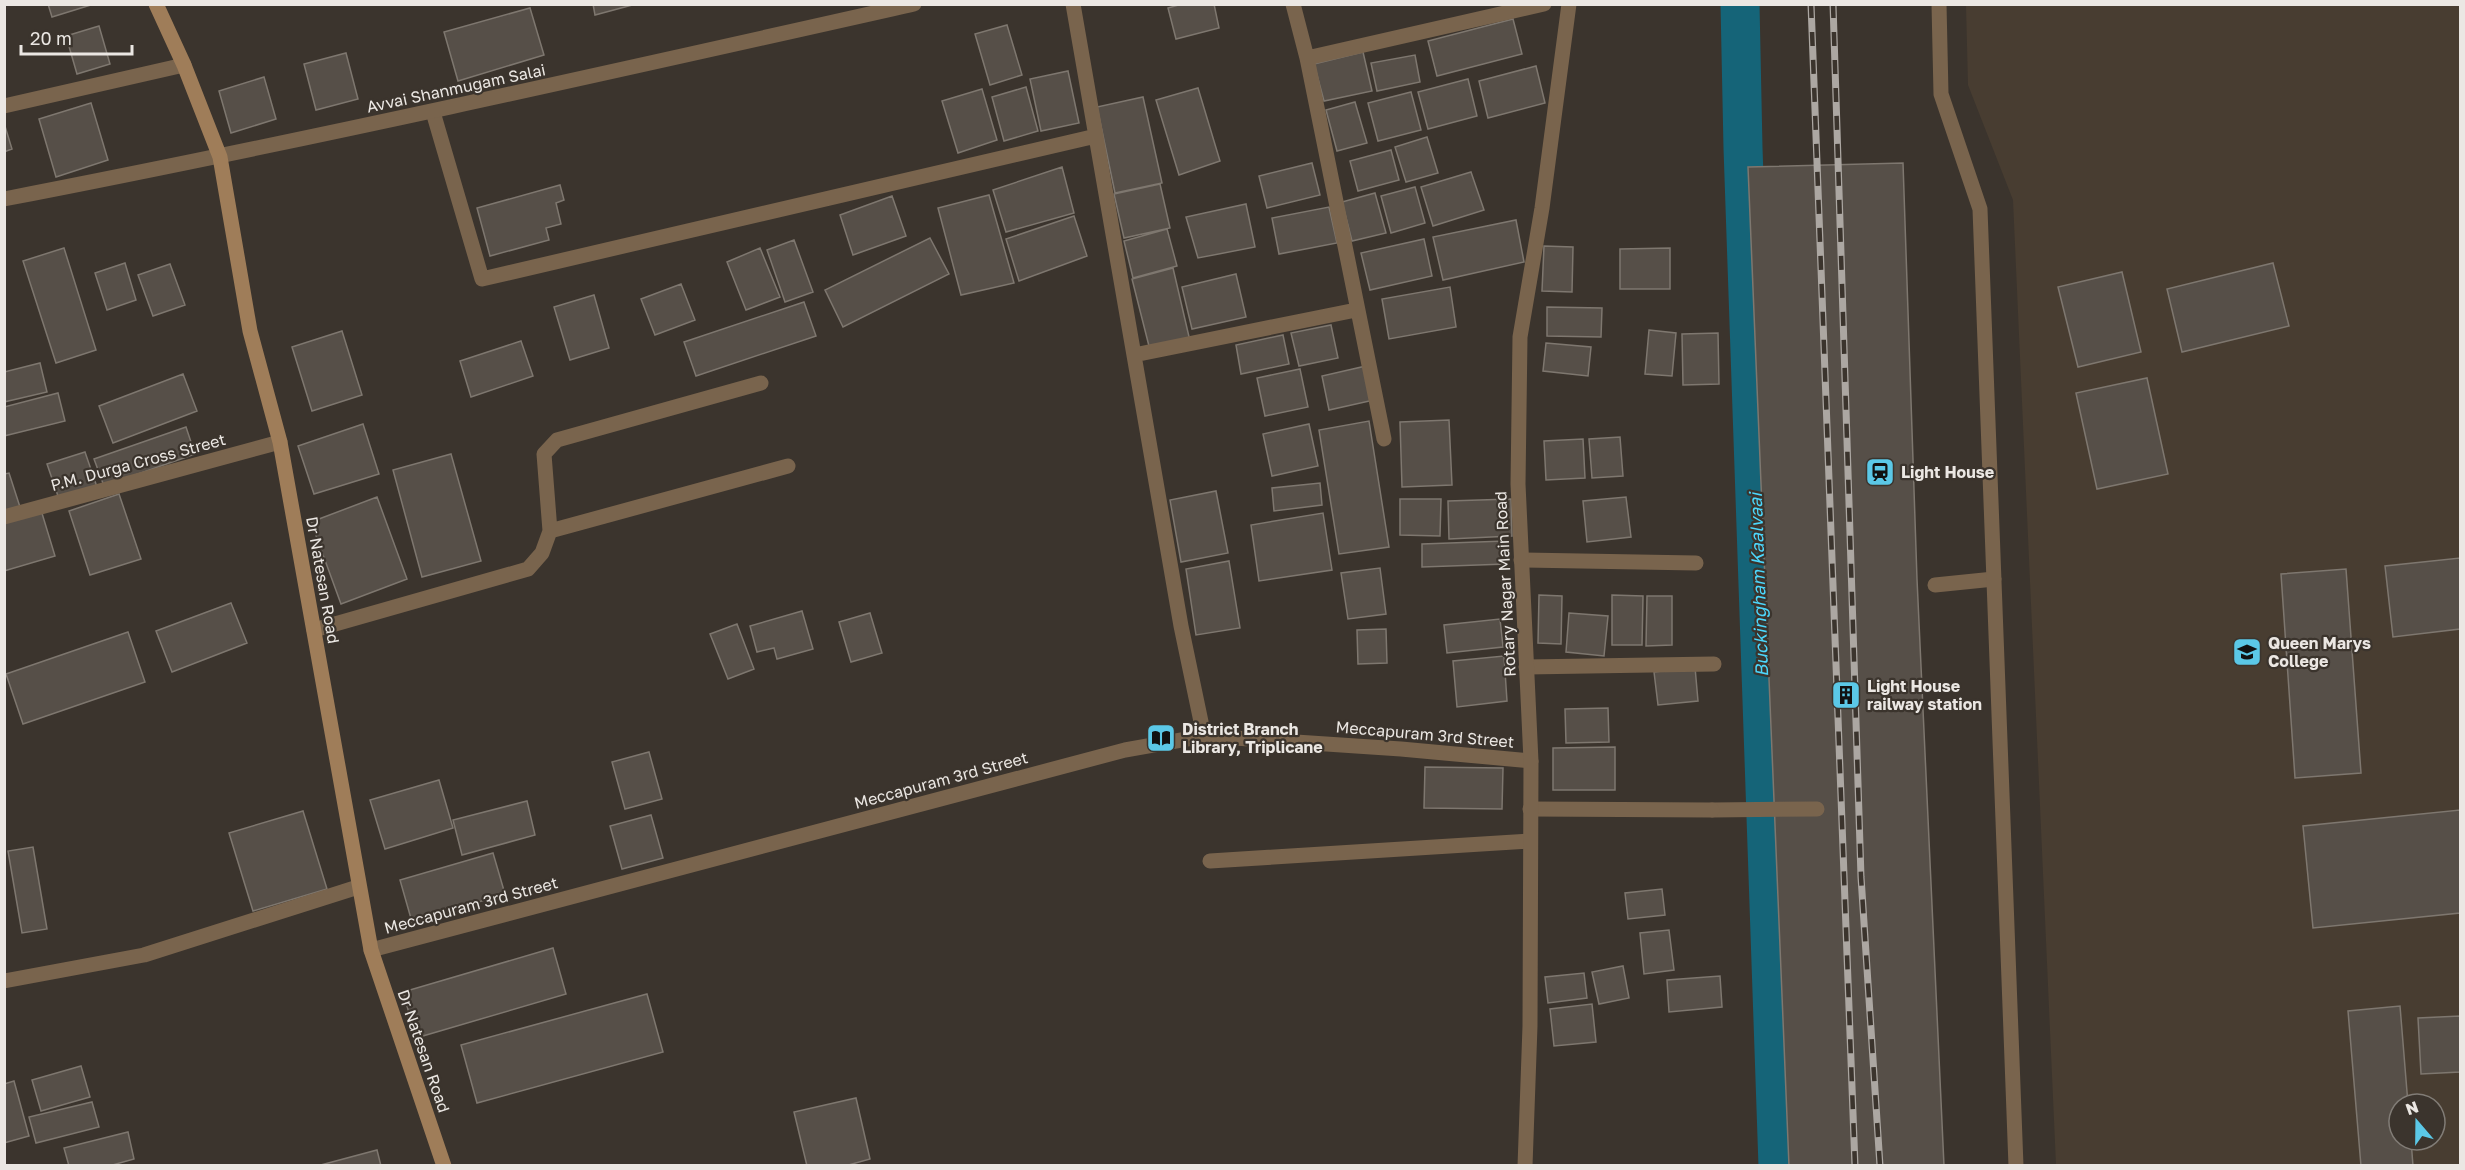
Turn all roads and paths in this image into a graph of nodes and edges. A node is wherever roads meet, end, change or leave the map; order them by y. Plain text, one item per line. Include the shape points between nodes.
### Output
1 (156, 4) edge
2 (914, 4) edge
3 (1072, 4) edge
4 (1293, 4) edge
5 (1544, 4) edge
6 (1569, 4) edge
7 (1939, 4) edge
8 (1307, 58) junction
9 (184, 65) junction
10 (4, 106) edge
11 (433, 112) junction
12 (1096, 136) junction
13 (220, 158) junction
14 (4, 199) edge
15 (1356, 310) junction
16 (1134, 355) junction
17 (761, 383) dead end
18 (1384, 439) dead end
19 (280, 442) junction
20 (789, 466) dead end
21 (4, 517) edge
22 (550, 531) junction
23 (1521, 560) junction
24 (1696, 563) dead end
25 (1994, 579) junction
26 (1935, 585) dead end
27 (314, 630) junction
28 (1714, 664) dead end
29 (1526, 667) junction
30 (1204, 736) junction
31 (1531, 761) junction
32 (1530, 809) junction
33 (1817, 809) dead end
34 (1530, 841) junction
35 (1210, 861) dead end
36 (358, 887) junction
37 (371, 950) junction
38 (4, 981) edge
39 (444, 1166) edge
40 (1525, 1166) edge
41 (2016, 1166) edge

1 - 9 main road, Dr Natesan Road
2 - 11 street, Avvai Shanmugam Salai
3 - 12 street
4 - 8 street
5 - 8 street
6 - 23 street, Rotary Nagar Main Road via 1520,337
7 - 25 street via 1941,94 1980,209
8 - 15 street
9 - 10 street
9 - 13 main road, Dr Natesan Road
11 - 12 street via 482,279
11 - 13 street, Avvai Shanmugam Salai
12 - 16 street
13 - 14 street, Avvai Shanmugam Salai
13 - 19 main road, Dr Natesan Road via 250,331
15 - 16 street
15 - 18 street
16 - 30 street
17 - 22 street via 557,440 544,454
19 - 21 street, P.M. Durga Cross Street
19 - 27 main road, Dr Natesan Road
20 - 22 street
22 - 27 street via 542,553 528,569
23 - 24 street
23 - 29 street, Rotary Nagar Main Road
25 - 26 street
25 - 41 street
27 - 36 main road, Dr Natesan Road
28 - 29 street
29 - 31 street, Rotary Nagar Main Road
30 - 31 street, Meccapuram 3rd Street
30 - 37 street, Meccapuram 3rd Street via 1125,750
31 - 32 street, Rotary Nagar Main Road
32 - 33 street
32 - 34 street, Rotary Nagar Main Road
34 - 35 street
34 - 40 street, Rotary Nagar Main Road
36 - 37 main road, Dr Natesan Road
36 - 38 street via 144,955
37 - 39 main road, Dr Natesan Road

